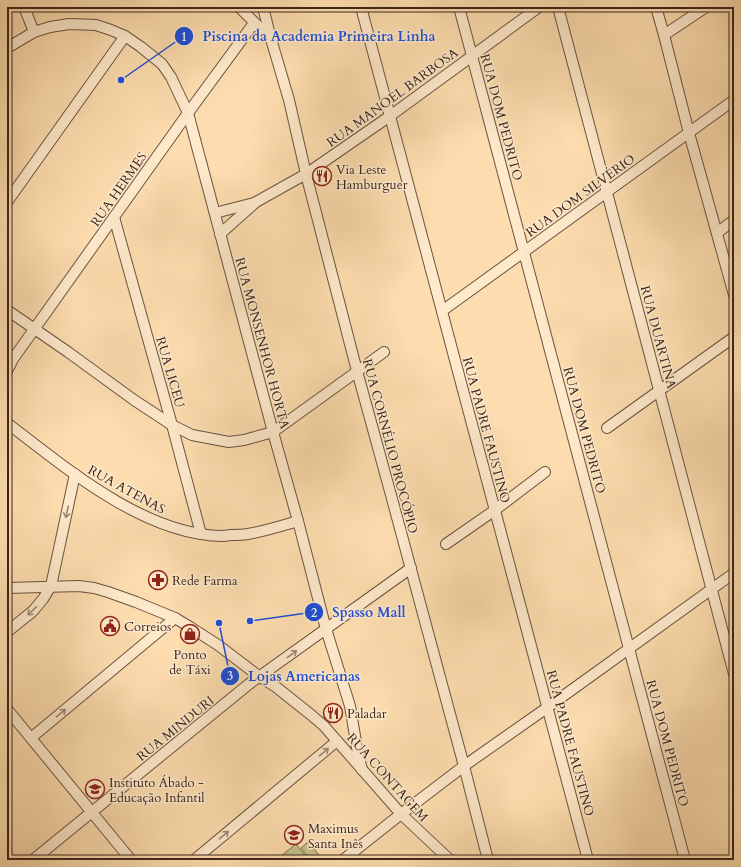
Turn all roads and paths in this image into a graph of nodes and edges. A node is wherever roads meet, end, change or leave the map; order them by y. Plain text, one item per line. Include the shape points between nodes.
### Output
1 (24, 7) edge
2 (239, 7) edge
3 (263, 7) edge
4 (361, 7) edge
5 (459, 7) edge
6 (539, 7) edge
7 (558, 7) edge
8 (656, 7) edge
9 (706, 7) edge
10 (254, 23) junction
11 (34, 32) junction
12 (664, 35) junction
13 (125, 36) junction
14 (271, 39) junction
15 (7, 48) edge
16 (472, 56) junction
17 (734, 100) edge
18 (188, 113) junction
19 (390, 116) junction
20 (689, 132) junction
21 (306, 174) junction
22 (607, 192) junction
23 (7, 202) edge
24 (256, 202) junction
25 (215, 213) junction
26 (114, 217) junction
27 (734, 220) edge
28 (717, 233) junction
29 (220, 234) junction
30 (524, 252) junction
31 (734, 295) edge
32 (7, 310) edge
33 (442, 311) junction
34 (34, 328) junction
35 (734, 337) edge
36 (384, 352) dead end
37 (7, 371) edge
38 (357, 371) junction
39 (659, 390) junction
40 (7, 423) edge
41 (172, 425) junction
42 (607, 428) dead end
43 (273, 432) junction
44 (545, 472) dead end
45 (74, 474) junction
46 (495, 510) junction
47 (298, 521) junction
48 (201, 534) junction
49 (446, 544) dead end
50 (411, 568) junction
51 (734, 573) edge
52 (51, 586) junction
53 (7, 588) edge
54 (712, 589) junction
55 (175, 618) junction
56 (326, 629) junction
57 (7, 632) edge
58 (629, 649) junction
59 (734, 673) edge
60 (260, 677) junction
61 (548, 707) junction
62 (7, 709) edge
63 (31, 738) junction
64 (337, 741) junction
65 (464, 766) junction
66 (362, 770) junction
67 (92, 813) junction
68 (401, 814) junction
69 (33, 860) edge
70 (131, 860) edge
71 (194, 860) edge
72 (344, 860) edge
73 (450, 860) edge
74 (488, 860) edge
75 (588, 860) edge
76 (685, 860) edge

1 - 11 street
2 - 10 street
3 - 14 street, RUA CORNÉLIO PROCÓPIO
4 - 19 street, RUA PADRE FAUSTINO
5 - 16 street, RUA DOM PEDRITO
6 - 16 street, RUA MANOEL BARBOSA
7 - 22 street, RUA DUARTINA
8 - 12 street
9 - 12 street
10 - 14 street
10 - 18 street, RUA HERMES
11 - 13 street, RUA MONSENHOR HORTA via 50,26 96,25
11 - 15 street, RUA MONSENHOR HORTA
12 - 20 street
13 - 18 street, RUA MONSENHOR HORTA via 162,64
13 - 23 street
14 - 21 street, RUA CORNÉLIO PROCÓPIO
16 - 19 street, RUA MANOEL BARBOSA
16 - 30 street, RUA DOM PEDRITO
17 - 20 street, RUA DOM SILVÉRIO
18 - 25 street, RUA MONSENHOR HORTA
18 - 26 street, RUA HERMES
19 - 21 street, RUA MANOEL BARBOSA
19 - 33 street, RUA PADRE FAUSTINO
20 - 22 street, RUA DOM SILVÉRIO
20 - 28 street
21 - 24 street, RUA MANOEL BARBOSA
21 - 38 street, RUA CORNÉLIO PROCÓPIO
22 - 30 street, RUA DOM SILVÉRIO
22 - 39 street, RUA DUARTINA
24 - 25 street, RUA MANOEL BARBOSA
24 - 29 street, RUA MANOEL BARBOSA
25 - 29 street, RUA MONSENHOR HORTA
26 - 34 street, RUA HERMES
26 - 41 street, RUA LICEU
27 - 28 street
28 - 31 street
29 - 43 street, RUA MONSENHOR HORTA
30 - 33 street, RUA DOM SILVÉRIO
30 - 58 street, RUA DOM PEDRITO
32 - 34 street
33 - 46 street, RUA PADRE FAUSTINO
34 - 37 street, RUA HERMES
34 - 41 street
35 - 39 street
36 - 38 street
38 - 43 street
38 - 50 street, RUA CORNÉLIO PROCÓPIO
39 - 42 street
39 - 54 street, RUA DUARTINA
40 - 45 street, RUA ATENAS
41 - 43 street via 192,435 229,442
41 - 48 street, RUA LICEU
43 - 47 street, RUA MONSENHOR HORTA
44 - 46 street
45 - 48 street, RUA ATENAS via 114,500 160,523
45 -> 52 street
46 - 49 street
46 - 61 street, RUA PADRE FAUSTINO
47 - 48 street, RUA ATENAS via 247,534
47 - 56 street, RUA MONSENHOR HORTA
50 - 56 street, RUA MINDURI
50 - 65 street, RUA CORNÉLIO PROCÓPIO
51 - 54 street
52 - 53 street, RUA CONTAGEM
52 - 55 street, RUA CONTAGEM via 94,588
52 -> 57 street via 33,611
54 - 58 street
54 - 59 street, RUA DUARTINA
55 - 60 street, RUA CONTAGEM via 218,645
63 -> 55 street
60 -> 56 street, RUA MINDURI
56 - 66 street, RUA MONSENHOR HORTA via 350,706
58 - 61 street
58 - 76 street, RUA DOM PEDRITO
60 - 64 street, RUA CONTAGEM via 310,714
60 - 67 street, RUA MINDURI
61 - 65 street
61 - 75 street, RUA PADRE FAUSTINO
62 - 63 street
63 - 67 street
64 - 66 street, RUA CONTAGEM
71 -> 64 street
65 - 68 street
65 - 74 street, RUA CORNÉLIO PROCÓPIO
66 - 68 street, RUA CONTAGEM
67 - 69 street, RUA MINDURI
67 - 70 street
68 - 72 street
68 - 73 street, RUA CONTAGEM

